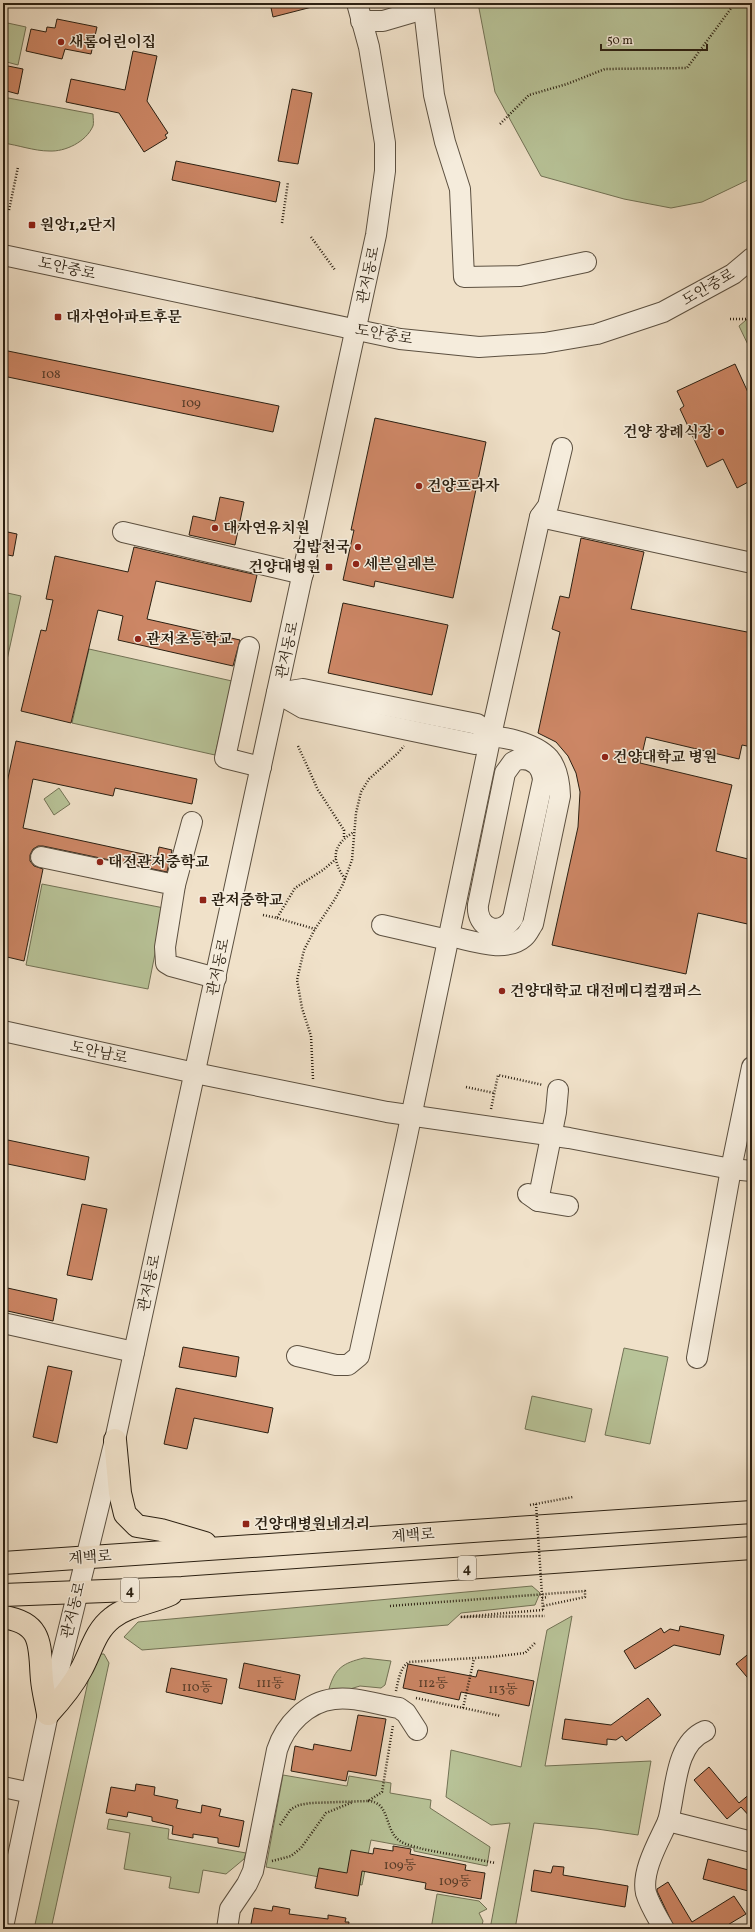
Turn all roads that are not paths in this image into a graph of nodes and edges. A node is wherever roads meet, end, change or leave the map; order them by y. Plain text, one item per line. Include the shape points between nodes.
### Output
1 (424, 6) edge
2 (359, 12) edge
3 (3, 255) edge
4 (752, 258) edge
5 (586, 262) dead end
6 (356, 330) junction
7 (562, 448) dead end
8 (540, 517) junction
9 (123, 532) dead end
10 (752, 563) edge
11 (303, 574) junction
12 (249, 647) dead end
13 (277, 693) junction
14 (491, 735) junction
15 (542, 765) junction
16 (261, 767) junction
17 (192, 822) dead end
18 (42, 857) dead end
19 (174, 885) junction
20 (382, 925) dead end
21 (449, 938) junction
22 (216, 978) junction
23 (3, 1031) edge
24 (752, 1067) edge
25 (195, 1073) junction
26 (553, 1088) road end
27 (412, 1115) junction
28 (551, 1136) junction
29 (731, 1169) junction
30 (752, 1172) edge
31 (568, 1206) dead end
32 (3, 1323) edge
33 (134, 1352) junction
34 (297, 1356) dead end
35 (697, 1358) dead end
36 (115, 1440) junction
37 (752, 1512) edge
38 (217, 1547) junction
39 (752, 1548) edge
40 (86, 1557) junction
41 (3, 1563) edge
42 (182, 1588) junction
43 (78, 1591) junction
44 (3, 1595) edge
45 (3, 1617) edge
46 (48, 1714) junction
47 (417, 1730) dead end
48 (705, 1731) dead end
49 (3, 1787) edge
50 (31, 1793) junction
51 (668, 1821) junction
52 (752, 1842) edge
53 (3, 1927) edge
54 (227, 1929) edge
55 (664, 1929) edge

1 - 2 street via 383,21
1 - 5 street via 434,95 460,189 464,277 520,276
2 - 6 street, 관저동로 via 369,47 385,144 386,171
3 - 6 street, 도안중로
4 - 6 street, 도안중로 via 733,274 663,312 597,334 544,343 479,347 400,339
6 - 11 street, 관저동로
7 - 8 street via 548,506
8 - 10 street
8 - 14 street
9 - 11 street
11 - 13 street, 관저동로
12 - 16 street via 225,758
13 - 14 street via 303,688 477,724
13 - 16 street, 관저동로
14 - 15 street via 528,744
14 - 21 street
15 - 15 street via 525,759 513,762 505,773 478,905 482,923 493,929 504,927 513,918 542,780
15 - 21 street via 560,796 532,924 524,937 508,945
16 - 22 street, 관저동로
17 - 19 street
18 - 19 street
19 - 22 street via 165,947 166,962 171,966
20 - 21 street
21 - 27 street
22 - 25 street, 관저동로
23 - 25 street, 도안남로
24 - 29 street
25 - 27 street, 도안남로
25 - 33 street, 관저동로
26 - 28 street
27 - 28 street, 도안남로
27 - 34 street via 359,1356 348,1365 336,1365
28 - 29 street, 도안남로
28 - 31 street via 532,1197
29 - 30 street, 도안남로
29 - 35 street
32 - 33 street
33 - 36 street, 관저동로
36 - 38 main road via 120,1494 125,1514 137,1526 161,1530
36 - 40 street, 관저동로
37 - 38 main road, 계백로
38 - 40 main road, 계백로
39 - 42 main road, 4
40 - 41 main road, 계백로
40 - 43 street, 관저동로
42 - 43 main road, 4
42 - 46 main road via 158,1600 125,1610 102,1626 70,1690
43 - 44 main road, 4
43 - 46 street, 관저동로
45 - 46 main road via 24,1622 35,1635 41,1652 42,1680
46 - 50 street, 관저동로
47 - 54 street via 406,1713 398,1708 345,1698 319,1703 295,1719 284,1733 277,1750 253,1871 230,1909
48 - 51 street via 697,1734 686,1746 679,1765
49 - 50 street
50 - 53 street, 관저동로
51 - 52 street
51 - 55 street via 648,1867 645,1881 650,1902

